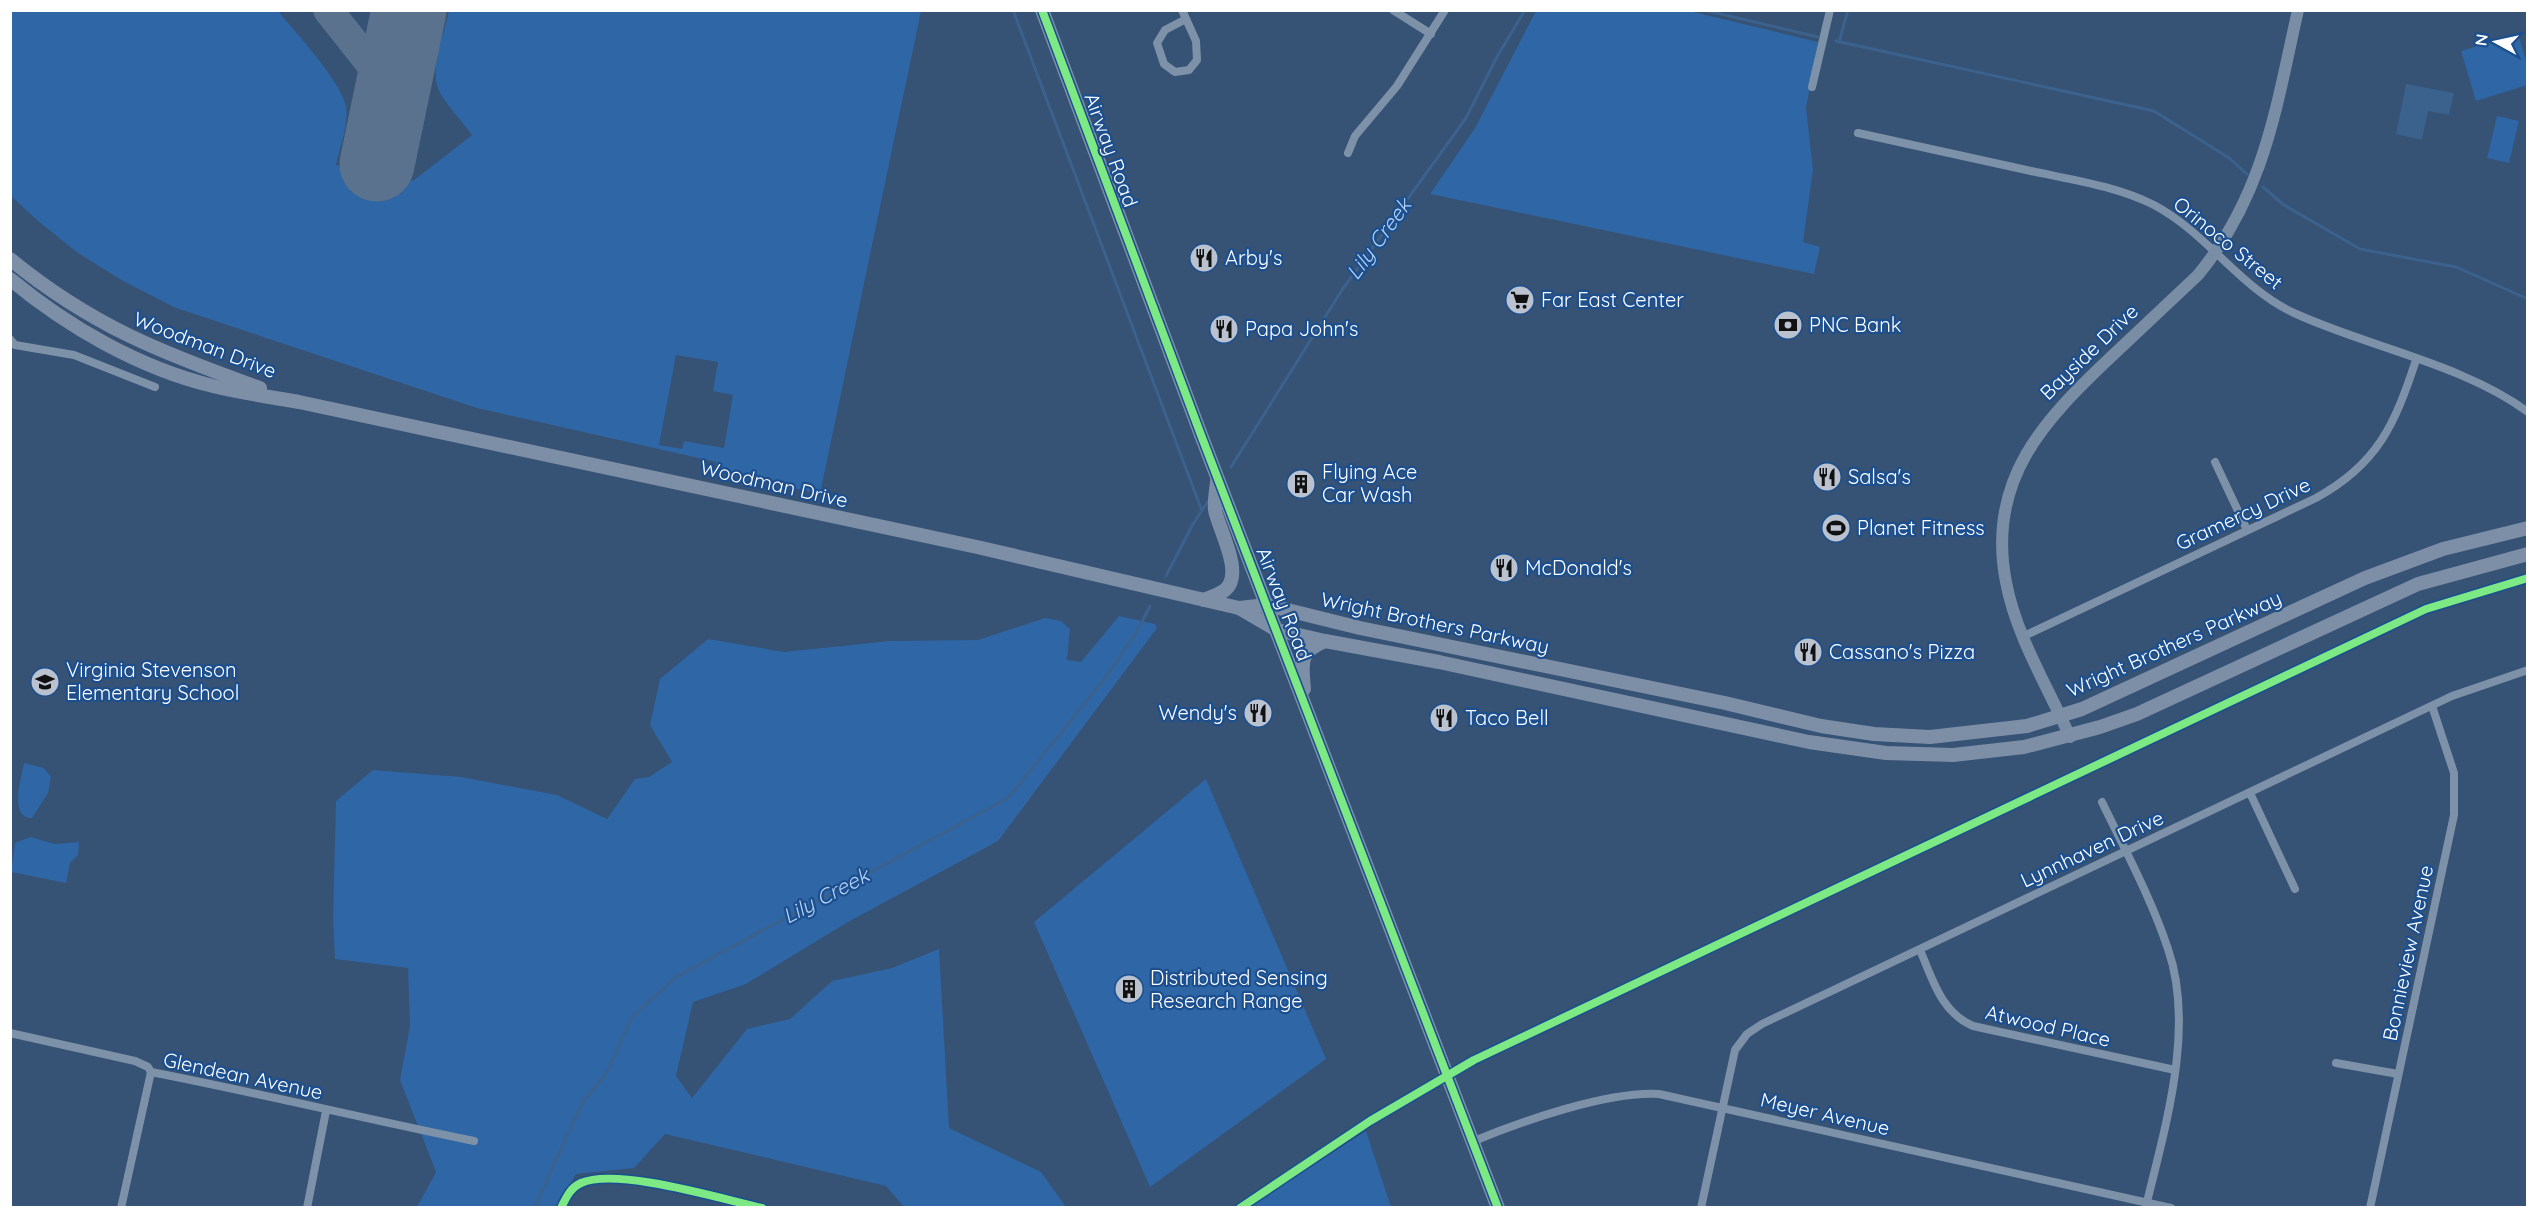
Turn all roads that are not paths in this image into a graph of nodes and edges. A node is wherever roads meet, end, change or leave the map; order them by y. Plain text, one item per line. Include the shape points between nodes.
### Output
1 (1394, 10) edge
2 (1445, 10) edge
3 (2298, 10) edge
4 (1045, 12) edge
5 (1830, 14) edge
6 (1184, 15) edge
7 (1431, 34) junction
8 (1812, 87) dead end
9 (1858, 134) dead end
10 (1348, 153) dead end
11 (2216, 252) junction
12 (10, 259) edge
13 (10, 279) edge
14 (10, 339) edge
15 (2416, 360) junction
16 (155, 387) dead end
17 (298, 402) junction
18 (2528, 412) edge
19 (2215, 462) dead end
20 (1218, 477) junction
21 (2528, 528) edge
22 (2247, 530) junction
23 (2528, 554) edge
24 (1204, 600) junction
25 (1267, 605) junction
26 (1239, 608) junction
27 (1275, 626) junction
28 (2024, 636) junction
29 (1413, 639) junction
30 (1325, 641) junction
31 (2528, 670) edge
32 (1305, 703) junction
33 (2432, 706) junction
34 (2061, 716) junction
35 (2070, 737) junction
36 (2250, 793) junction
37 (2102, 802) dead end
38 (2126, 851) junction
39 (2295, 889) dead end
40 (1920, 950) junction
41 (10, 1033) edge
42 (2336, 1063) dead end
43 (2175, 1071) junction
44 (151, 1072) junction
45 (2398, 1074) junction
46 (1722, 1108) junction
47 (326, 1111) junction
48 (474, 1141) dead end
49 (1474, 1141) junction
50 (2147, 1202) junction
51 (121, 1208) edge
52 (307, 1208) edge
53 (1498, 1208) edge
54 (1701, 1208) edge
55 (2171, 1208) edge
56 (2370, 1208) edge

1 - 7 street
2 - 7 street
3 - 11 street, Bayside Drive via 2263,161 2252,189
4 - 20 main road, Airway Road
5 - 8 street
6 - 6 street via 1196,41 1197,60 1189,70 1175,72 1164,64 1157,44 1165,30
7 - 10 street via 1397,86 1355,136
9 - 11 street, Orinoco Street via 2113,189 2172,216
11 - 15 street, Orinoco Street via 2250,284 2290,311
11 - 28 street, Bayside Drive via 2198,275 2075,391 2048,420 2025,454 2009,498 2002,542 2006,582
12 - 17 main road, Woodman Drive via 62,300 122,335
13 - 17 main road, Woodman Drive via 76,326 135,357 203,384
14 - 16 street via 15,345 74,355
15 - 18 street, Orinoco Street via 2480,383
15 - 22 street, Gramercy Drive via 2391,427 2376,451 2316,498
17 - 24 main road, Woodman Drive via 977,547
19 - 22 street
20 - 24 main road via 1215,510 1228,546 1230,584 1226,590
20 - 25 main road, Airway Road
21 - 34 main road, Wright Brothers Parkway via 2443,549 2365,578 2110,698
22 - 28 street, Gramercy Drive
23 - 35 main road, Wright Brothers Parkway via 2418,584 2137,714
24 - 26 main road, Woodman Drive
25 - 26 main road, Wright Brothers Parkway
25 - 27 main road, Airway Road
25 - 29 main road, Wright Brothers Parkway
26 - 27 main road, Wright Brothers Parkway
27 - 29 main road via 1342,637
27 - 30 main road, Wright Brothers Parkway
27 - 32 main road, Airway Road
28 - 34 street, Bayside Drive
29 - 34 main road, Wright Brothers Parkway via 1874,734 1930,737 1984,733
30 - 32 main road via 1311,646 1302,664
30 - 35 main road, Wright Brothers Parkway via 1853,749 1953,755
31 - 33 street, Lynnhaven Drive
32 - 49 main road, Airway Road
33 - 36 street, Lynnhaven Drive
33 - 45 street, Bonnieview Avenue via 2450,756 2456,797 2451,838
34 - 35 street, Bayside Drive
36 - 38 street, Lynnhaven Drive
36 - 39 street
37 - 38 street
38 - 40 street, Lynnhaven Drive
38 - 43 street via 2171,959 2179,1020
40 - 43 street, Atwood Place via 1941,999 1963,1022
40 - 46 street, Lynnhaven Drive via 1747,1034 1735,1050
41 - 44 street, Glendean Avenue via 135,1061
42 - 45 street
43 - 50 street
44 - 47 street, Glendean Avenue via 247,1090
44 - 51 street
45 - 56 street, Bonnieview Avenue
46 - 49 street, Meyer Avenue via 1659,1094 1631,1095 1557,1112
46 - 50 street, Meyer Avenue
46 - 54 street, Lynnhaven Drive
47 - 48 street, Glendean Avenue
47 - 52 street
49 - 53 main road, Airway Road
50 - 55 street, Meyer Avenue

